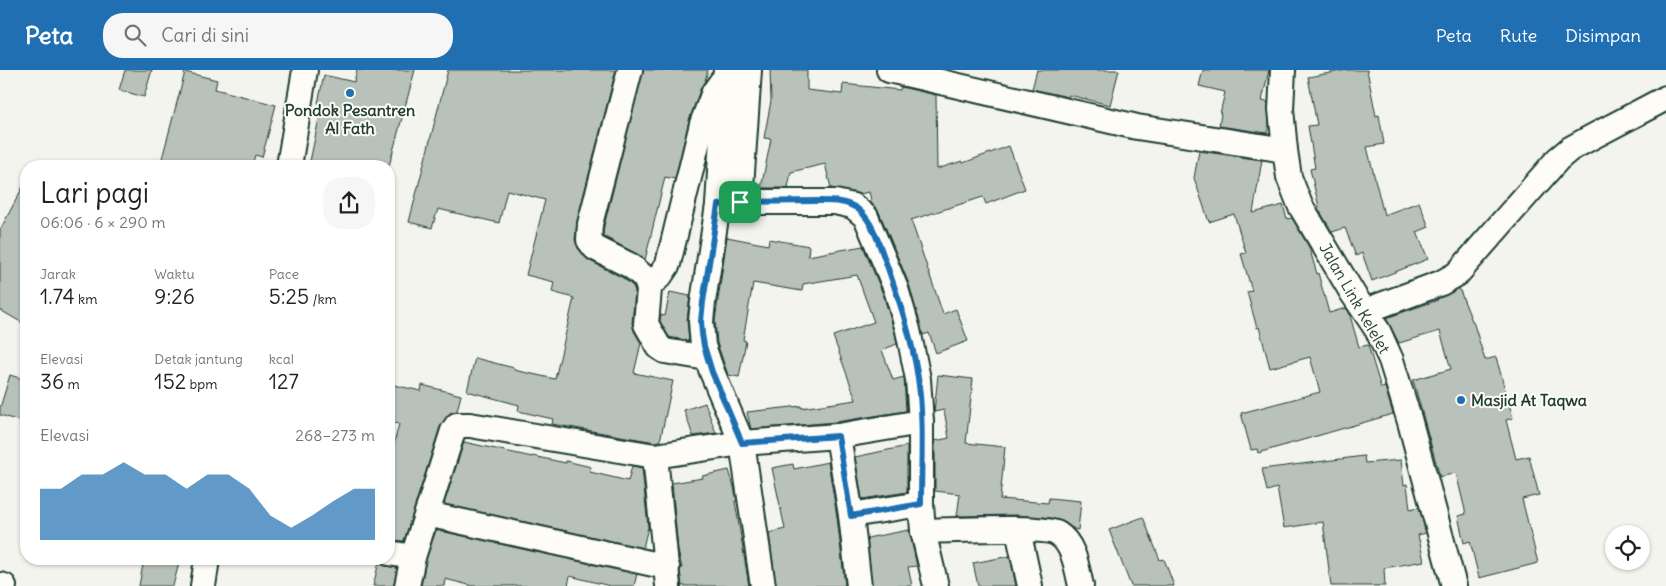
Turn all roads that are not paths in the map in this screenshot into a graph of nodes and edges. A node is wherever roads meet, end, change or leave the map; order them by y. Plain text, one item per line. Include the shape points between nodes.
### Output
1 (305, 70) edge
2 (630, 70) edge
3 (749, 70) edge
4 (889, 70) edge
5 (1285, 70) edge
6 (726, 73) edge
7 (973, 80) edge
8 (1666, 98) edge
9 (1285, 150) junction
10 (290, 160) edge
11 (729, 204) junction
12 (649, 286) junction
13 (1365, 311) junction
14 (707, 358) junction
15 (921, 422) junction
16 (838, 436) junction
17 (742, 443) junction
18 (656, 456) junction
19 (921, 504) junction
20 (427, 514) junction
21 (851, 516) junction
22 (1018, 530) junction
23 (923, 531) junction
24 (395, 554) edge
25 (413, 557) junction
26 (205, 565) edge
27 (668, 577) edge
28 (0, 585) edge
29 (4, 586) edge
30 (203, 586) edge
31 (407, 586) edge
32 (763, 586) edge
33 (859, 586) edge
34 (936, 586) edge
35 (1030, 586) edge
36 (1081, 586) edge
37 (1454, 586) edge

1 - 10 street
2 - 12 street via 590,224 589,240 595,248 639,272
3 - 11 street
4 - 7 street
5 - 9 street, Jalan Link Kelelet via 1282,109
6 - 11 street
6 - 12 street via 714,92 702,124 668,264
7 - 9 street via 1137,127
8 - 13 street via 1590,138 1558,159 1457,274
9 - 13 street, Jalan Link Kelelet via 1289,177 1300,205
11 - 14 street via 701,321
11 - 15 street via 835,202 853,206 866,217 890,274 908,330 918,379
12 - 14 street via 646,324 659,347 665,351
13 - 37 street, Jalan Link Kelelet via 1391,360
14 - 17 street
15 - 16 street
15 - 19 street
16 - 17 street
16 - 21 street
17 - 18 street
17 - 32 street
18 - 20 street via 457,425
18 - 27 street
19 - 21 street
19 - 23 street
20 - 25 street
20 - 27 street
21 - 33 street
22 - 23 street
22 - 35 street
22 - 36 street via 1050,531 1062,537 1069,547
23 - 34 street
24 - 25 street
25 - 31 street
26 - 30 street
28 - 29 street

